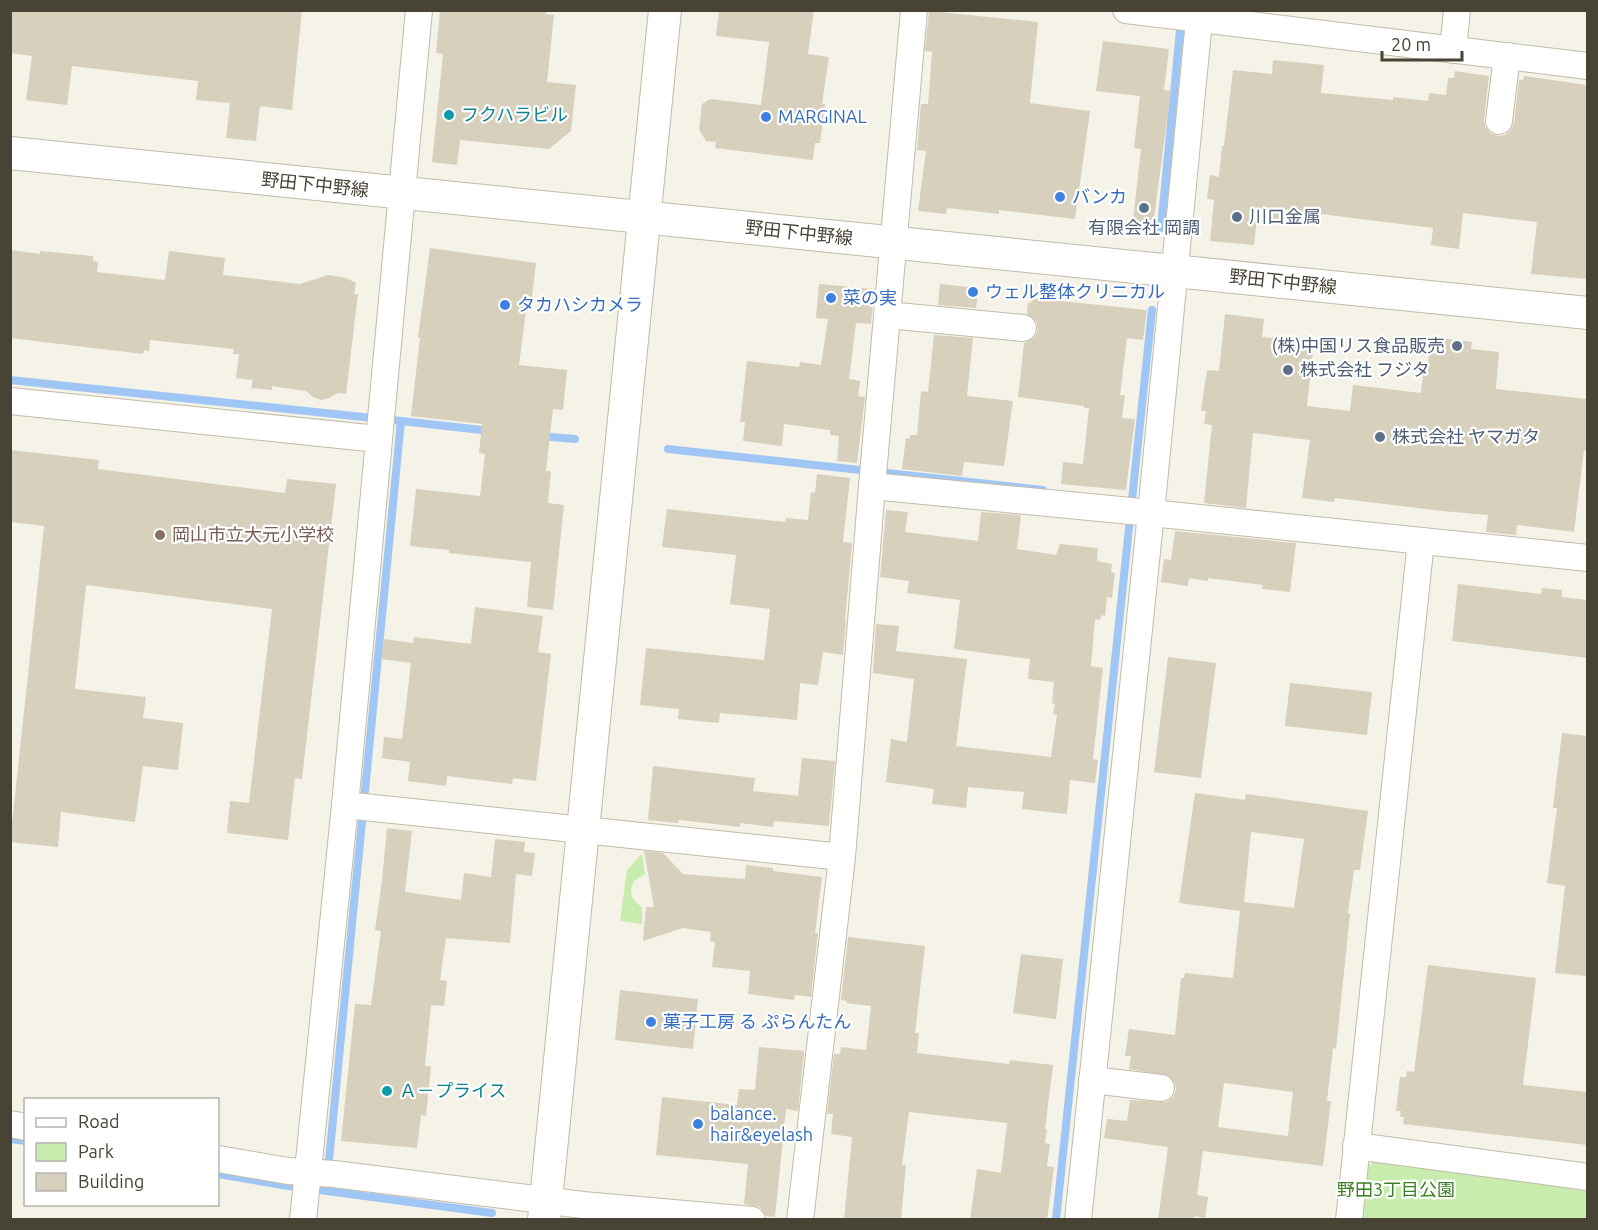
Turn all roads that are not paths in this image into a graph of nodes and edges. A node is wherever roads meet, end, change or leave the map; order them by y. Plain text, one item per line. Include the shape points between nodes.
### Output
1 (419, 10) edge
2 (665, 10) edge
3 (914, 10) edge
4 (1126, 10) edge
5 (1457, 10) edge
6 (1190, 16) edge
7 (1453, 50) junction
8 (1507, 56) junction
9 (1587, 66) edge
10 (1499, 121) dead end
11 (10, 153) edge
12 (403, 193) junction
13 (645, 217) junction
14 (893, 243) junction
15 (1174, 271) junction
16 (1587, 313) edge
17 (887, 315) junction
18 (1023, 328) dead end
19 (10, 401) edge
20 (379, 425) junction
21 (873, 476) junction
22 (1139, 511) junction
23 (1421, 541) junction
24 (1587, 558) edge
25 (358, 806) junction
26 (584, 829) junction
27 (842, 857) junction
28 (1092, 1080) junction
29 (1161, 1088) dead end
30 (1356, 1146) junction
31 (219, 1159) edge
32 (1587, 1177) edge
33 (313, 1186) edge
34 (544, 1210) edge
35 (752, 1220) edge
36 (800, 1220) edge
37 (1078, 1220) edge
38 (1349, 1220) edge

1 - 12 street
2 - 13 street
3 - 14 street
4 - 6 street
5 - 7 street
6 - 7 street
6 - 15 street
7 - 8 street
8 - 9 street
8 - 10 street
11 - 12 street, 野田下中野線
12 - 13 street, 野田下中野線
12 - 20 street
13 - 14 street, 野田下中野線
13 - 26 street
14 - 15 street, 野田下中野線
14 - 17 street
15 - 16 street, 野田下中野線
15 - 22 street
17 - 18 street
17 - 21 street
19 - 20 street
20 - 25 street
21 - 22 street
21 - 27 street
22 - 23 street
22 - 28 street
23 - 24 street
23 - 30 street
25 - 26 street
25 - 33 street
26 - 27 street
26 - 34 street
27 - 36 street
28 - 29 street
28 - 37 street
30 - 32 street
30 - 38 street
31 - 33 street
33 - 34 street
34 - 35 street

